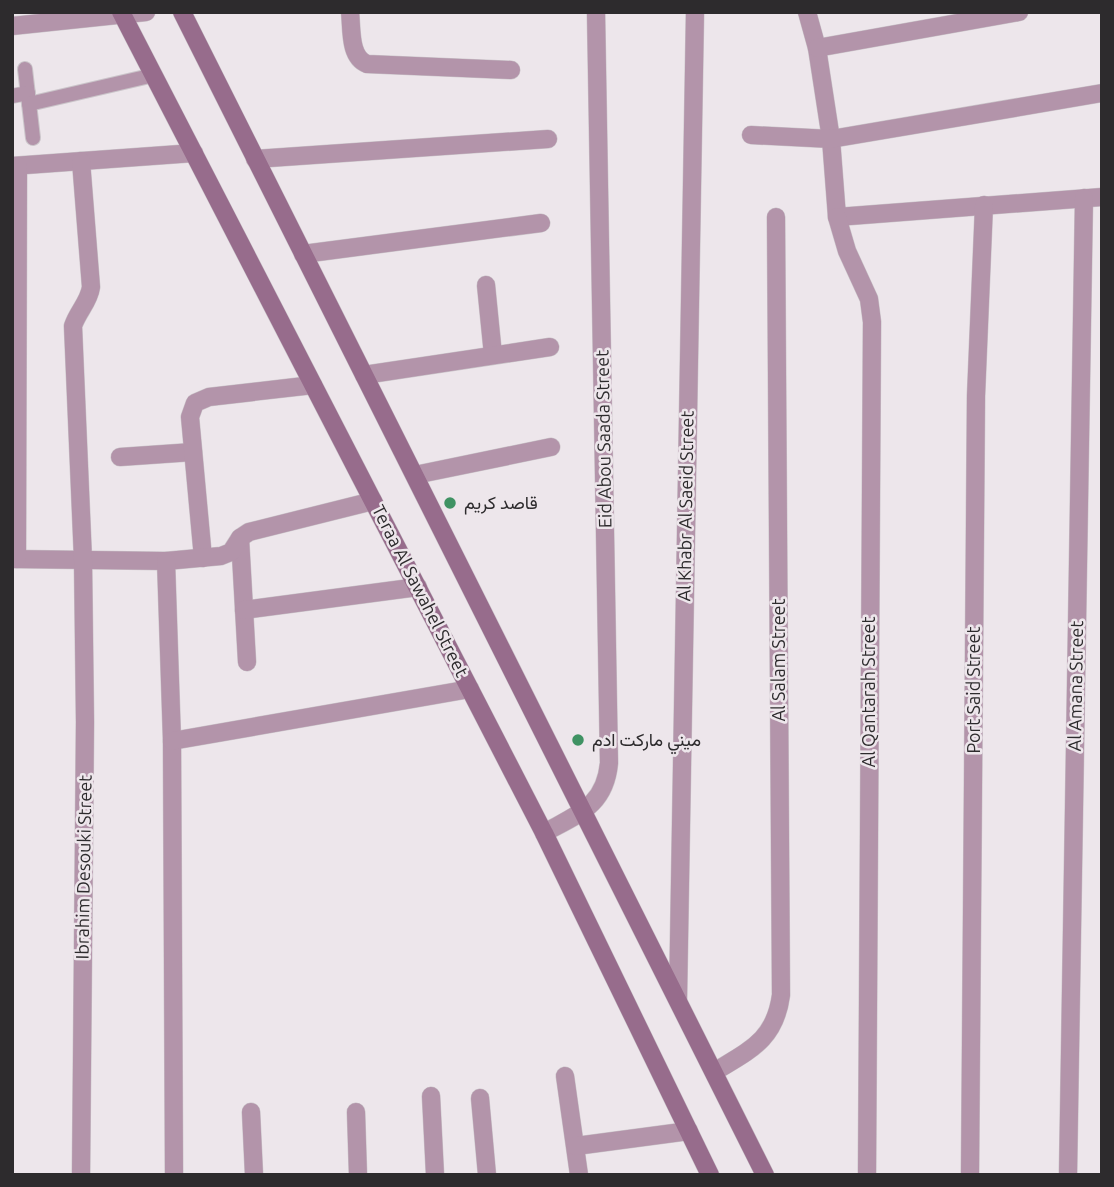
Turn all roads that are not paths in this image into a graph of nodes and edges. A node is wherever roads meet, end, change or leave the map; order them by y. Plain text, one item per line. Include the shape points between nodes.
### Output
1 (146, 12) edge
2 (182, 12) edge
3 (350, 12) edge
4 (596, 12) edge
5 (695, 12) edge
6 (807, 12) edge
7 (1020, 12) edge
8 (122, 14) edge
9 (12, 26) edge
10 (817, 48) junction
11 (25, 69) dead end
12 (511, 70) dead end
13 (154, 75) junction
14 (1102, 93) edge
15 (12, 96) edge
16 (29, 99) junction
17 (751, 135) dead end
18 (33, 138) dead end
19 (548, 139) dead end
20 (831, 139) junction
21 (194, 153) junction
22 (255, 159) junction
23 (81, 161) junction
24 (15, 166) edge
25 (1093, 197) edge
26 (984, 205) junction
27 (776, 217) dead end
28 (837, 217) junction
29 (541, 223) dead end
30 (303, 254) junction
31 (486, 285) dead end
32 (550, 347) dead end
33 (493, 355) junction
34 (364, 375) junction
35 (313, 385) junction
36 (551, 447) dead end
37 (193, 452) junction
38 (120, 457) dead end
39 (415, 475) junction
40 (373, 501) junction
41 (240, 538) junction
42 (203, 558) junction
43 (15, 559) edge
44 (83, 560) junction
45 (166, 561) junction
46 (418, 587) junction
47 (244, 610) junction
48 (247, 663) dead end
49 (470, 689) junction
50 (172, 741) junction
51 (583, 811) junction
52 (544, 833) junction
53 (678, 999) junction
54 (714, 1072) junction
55 (565, 1076) dead end
56 (431, 1096) dead end
57 (480, 1098) dead end
58 (251, 1112) dead end
59 (356, 1112) dead end
60 (689, 1131) junction
61 (576, 1146) junction
62 (80, 1175) edge
63 (174, 1175) edge
64 (254, 1175) edge
65 (358, 1175) edge
66 (435, 1175) edge
67 (487, 1175) edge
68 (579, 1175) edge
69 (710, 1175) edge
70 (765, 1175) edge
71 (867, 1175) edge
72 (970, 1175) edge
73 (1068, 1175) edge

1 - 8 street
2 - 22 main road
3 - 12 street via 355,53 362,62
4 - 51 street, Eid Abou Saada Street via 609,763 602,794
5 - 53 street, Al Khabr Al Saeid Street
6 - 10 street, Al Qantarah Street
7 - 10 street
8 - 9 street
8 - 13 main road, Teraa Al Sawahel Street
10 - 20 street, Al Qantarah Street
11 - 16 lane
13 - 16 lane
13 - 21 main road, Teraa Al Sawahel Street
14 - 20 street
15 - 16 lane
16 - 18 lane
17 - 20 street
19 - 22 street
20 - 28 street, Al Qantarah Street
21 - 23 street
21 - 35 main road, Teraa Al Sawahel Street
22 - 30 main road
23 - 24 street
23 - 44 street, Ibrahim Desouki Street via 91,287 73,326
24 - 43 street
25 - 26 street
25 - 73 street, Al Amana Street
26 - 28 street
26 - 72 street, Port Said Street via 976,396
27 - 54 street, Al Salam Street via 781,995 779,1013 769,1032 755,1047
28 - 71 street, Al Qantarah Street via 869,299 872,322
29 - 30 street
30 - 34 main road
31 - 33 street
32 - 33 street
33 - 34 street
34 - 39 main road
35 - 37 street via 209,397 195,403 190,417
35 - 40 main road, Teraa Al Sawahel Street
36 - 39 street
37 - 38 street
37 - 42 street
39 - 51 main road
40 - 41 street via 259,528
40 - 46 main road, Teraa Al Sawahel Street
41 - 42 street via 226,555
41 - 47 street
42 - 45 street
43 - 44 street
44 - 45 street
44 - 62 street, Ibrahim Desouki Street
45 - 50 street
46 - 47 street
46 - 49 main road, Teraa Al Sawahel Street
47 - 48 street
49 - 50 street
49 - 52 main road, Teraa Al Sawahel Street
50 - 63 street
51 - 52 street, Eid Abou Saada Street
51 - 53 main road
52 - 60 main road, Teraa Al Sawahel Street
53 - 54 main road
54 - 70 main road
55 - 61 street
56 - 66 street
57 - 67 street
58 - 64 street
59 - 65 street
60 - 61 street
60 - 69 main road, Teraa Al Sawahel Street
61 - 68 street

